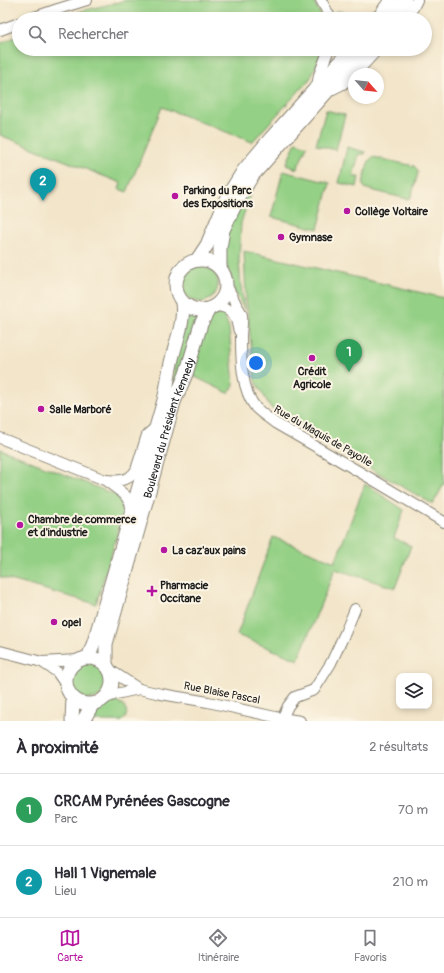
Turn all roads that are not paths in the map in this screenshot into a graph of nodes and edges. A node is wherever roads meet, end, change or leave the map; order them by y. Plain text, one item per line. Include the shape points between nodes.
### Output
1 (87, 0) edge
2 (321, 0) edge
3 (391, 0) edge
4 (405, 0) edge
5 (417, 0) edge
6 (49, 12) edge
7 (327, 12) edge
8 (383, 12) edge
9 (396, 12) edge
10 (410, 12) edge
11 (12, 26) edge
12 (0, 30) edge
13 (326, 56) edge
14 (346, 56) edge
15 (357, 56) edge
16 (371, 56) edge
17 (360, 68) edge
18 (348, 79) edge
19 (322, 89) junction
20 (198, 260) junction
21 (220, 268) junction
22 (226, 285) junction
23 (182, 303) junction
24 (212, 308) junction
25 (241, 335) junction
26 (157, 426) junction
27 (0, 438) edge
28 (105, 480) junction
29 (132, 511) junction
30 (444, 522) edge
31 (355, 608) dead end
32 (0, 651) edge
33 (82, 659) junction
34 (42, 662) junction
35 (108, 667) junction
36 (66, 685) junction
37 (139, 688) junction
38 (73, 698) junction
39 (106, 698) junction
40 (92, 705) junction
41 (281, 719) edge
42 (72, 721) edge
43 (83, 721) edge
44 (300, 721) edge

1 - 6 street
2 - 7 street
3 - 8 main road
4 - 9 main road
5 - 10 street
11 - 12 street
13 - 19 street via 319,75
14 - 19 main road
15 - 19 main road
16 - 17 street
18 - 19 street via 343,84
19 - 20 main road via 271,138 244,170 228,196
19 - 21 main road via 252,176 236,200 223,230
20 - 21 main road via 206,260
20 - 23 main road via 183,267 175,281 178,298
21 - 22 main road
22 - 24 main road via 222,299
22 - 25 street, Rue du Maquis de Payolle via 241,312
23 - 24 main road via 197,310
23 - 26 main road, Boulevard du Président Kennedy via 182,321
24 - 25 street, Rue du Maquis de Payolle via 223,307 234,315
24 - 35 main road, Boulevard du Président Kennedy via 201,324 186,374 174,402 106,644
25 - 30 street, Rue du Maquis de Payolle via 246,387 256,408 265,416
26 - 28 street via 147,435 133,475 121,481
26 - 29 main road, Boulevard du Président Kennedy
27 - 28 street
28 - 29 street via 125,495
29 - 33 main road, Boulevard du Président Kennedy via 94,642
31 - 41 street via 331,663 314,690 295,697
32 - 34 street
33 - 34 street
33 - 35 main road via 94,658
33 - 36 main road via 70,667
34 - 36 street via 57,672
35 - 37 street, Rue Blaise Pascal
35 - 39 main road via 113,684
36 - 38 main road
37 - 39 street, Rue Blaise Pascal
37 - 41 street, Rue Blaise Pascal
38 - 40 main road via 78,702
38 - 42 main road
39 - 40 main road
40 - 43 main road
41 - 44 street, Rue Blaise Pascal

